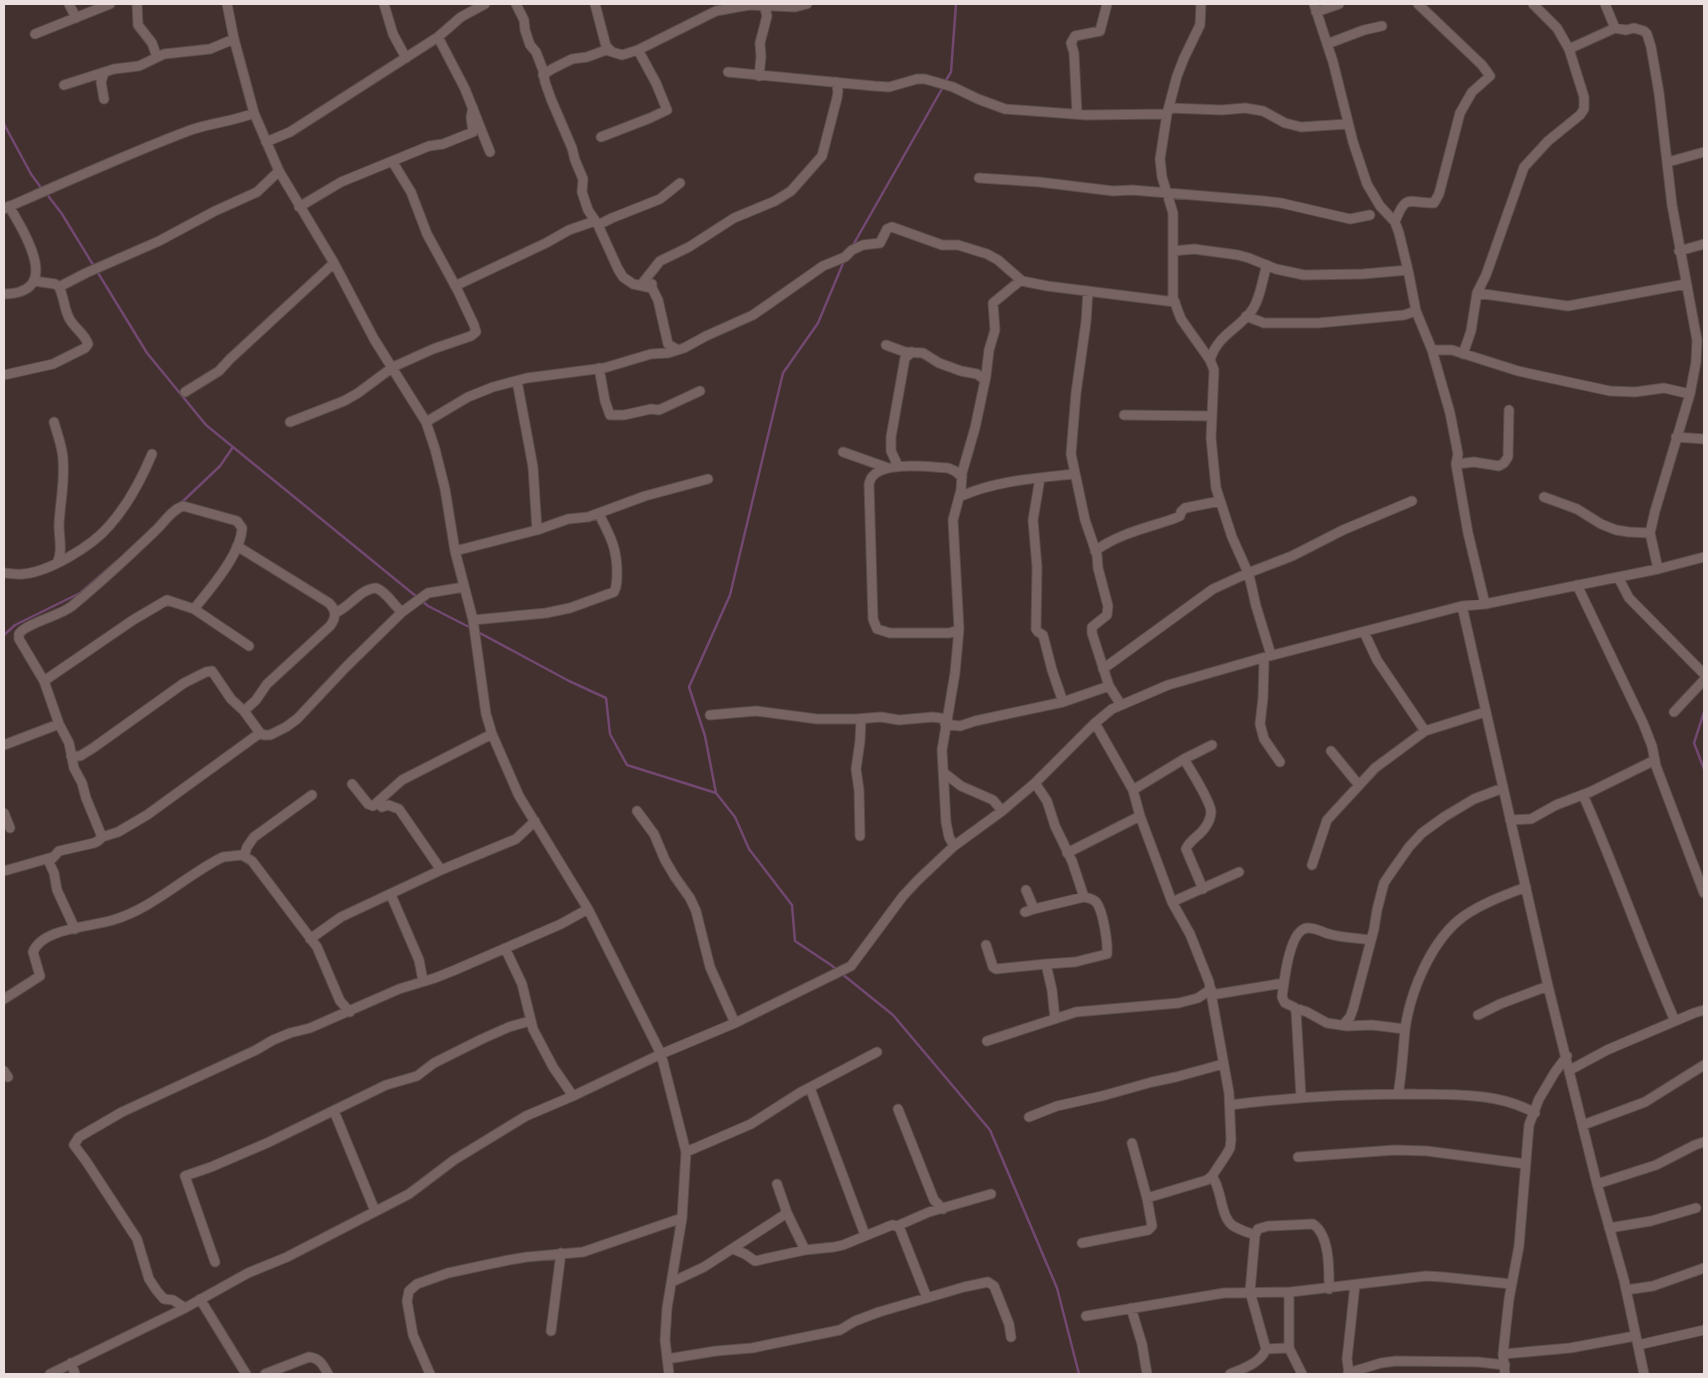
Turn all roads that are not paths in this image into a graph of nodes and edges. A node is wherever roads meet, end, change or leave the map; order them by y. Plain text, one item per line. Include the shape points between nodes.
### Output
1 (69, 4) edge
2 (110, 4) edge
3 (137, 4) edge
4 (227, 4) edge
5 (384, 4) edge
6 (485, 4) edge
7 (516, 4) edge
8 (595, 4) edge
9 (807, 4) edge
10 (1107, 4) edge
11 (1201, 4) edge
12 (1339, 4) edge
13 (1418, 4) edge
14 (1533, 4) edge
15 (1605, 4) edge
16 (764, 5) junction
17 (1315, 8) edge
18 (76, 18) junction
19 (1382, 26) dead end
20 (1615, 28) junction
21 (35, 34) dead end
22 (438, 37) junction
23 (234, 39) junction
24 (1327, 44) junction
25 (607, 49) junction
26 (1569, 49) junction
27 (638, 50) junction
28 (157, 57) junction
29 (406, 58) junction
30 (728, 72) dead end
31 (104, 73) junction
32 (544, 75) junction
33 (759, 76) junction
34 (836, 82) junction
35 (64, 85) dead end
36 (104, 99) dead end
37 (473, 108) junction
38 (1168, 111) junction
39 (254, 113) junction
40 (1077, 114) junction
41 (1348, 124) junction
42 (601, 137) dead end
43 (266, 142) junction
44 (490, 152) dead end
45 (1704, 152) edge
46 (392, 161) junction
47 (1668, 162) junction
48 (279, 171) junction
49 (979, 178) dead end
50 (680, 183) dead end
51 (1168, 193) junction
52 (299, 207) junction
53 (6, 208) edge
54 (1370, 215) dead end
55 (1395, 222) junction
56 (597, 223) junction
57 (1704, 244) edge
58 (1173, 251) junction
59 (1680, 251) junction
60 (334, 263) junction
61 (1267, 265) junction
62 (1408, 270) junction
63 (651, 273) junction
64 (1021, 280) junction
65 (34, 281) junction
66 (1686, 284) junction
67 (641, 285) junction
68 (455, 286) junction
69 (59, 287) junction
70 (652, 288) junction
71 (1088, 291) junction
72 (1477, 293) junction
73 (4, 294) edge
74 (1175, 302) junction
75 (1416, 311) junction
76 (1246, 316) junction
77 (668, 344) junction
78 (886, 345) dead end
79 (678, 350) junction
80 (1432, 350) junction
81 (912, 352) junction
82 (662, 353) junction
83 (1462, 354) junction
84 (1210, 360) junction
85 (1700, 361) edge
86 (393, 368) junction
87 (599, 368) junction
88 (4, 375) edge
89 (985, 380) junction
90 (517, 381) junction
91 (700, 390) dead end
92 (185, 392) dead end
93 (1690, 394) junction
94 (1509, 410) dead end
95 (1124, 415) dead end
96 (1212, 416) junction
97 (54, 422) dead end
98 (290, 422) dead end
99 (426, 422) junction
100 (1676, 437) junction
101 (1704, 439) edge
102 (843, 452) dead end
103 (152, 454) dead end
104 (1456, 464) junction
105 (898, 466) junction
106 (888, 468) junction
107 (1074, 474) junction
108 (962, 477) junction
109 (1040, 478) junction
110 (708, 479) dead end
111 (962, 493) junction
112 (1544, 497) dead end
113 (1220, 501) junction
114 (1412, 501) dead end
115 (599, 514) junction
116 (537, 530) junction
117 (1650, 533) junction
118 (237, 546) junction
119 (455, 551) junction
120 (1095, 551) junction
121 (1704, 557) edge
122 (57, 564) junction
123 (1658, 569) junction
124 (4, 573) edge
125 (1248, 573) junction
126 (1618, 577) junction
127 (1577, 585) junction
128 (464, 587) junction
129 (1485, 604) junction
130 (1462, 606) junction
131 (194, 609) junction
132 (402, 612) junction
133 (335, 613) junction
134 (473, 620) junction
135 (959, 629) junction
136 (1364, 632) junction
137 (950, 633) junction
138 (958, 640) junction
139 (249, 646) dead end
140 (1266, 656) junction
141 (1103, 669) junction
142 (1704, 674) edge
143 (1704, 680) edge
144 (44, 681) junction
145 (1109, 686) junction
146 (1063, 702) junction
147 (1121, 705) junction
148 (244, 710) junction
149 (1485, 712) junction
150 (1674, 712) dead end
151 (710, 715) dead end
152 (860, 719) junction
153 (946, 721) junction
154 (1095, 723) junction
155 (59, 724) junction
156 (1426, 731) junction
157 (260, 733) junction
158 (492, 734) junction
159 (4, 745) edge
160 (1212, 745) dead end
161 (1331, 751) dead end
162 (71, 756) junction
163 (1184, 759) junction
164 (1655, 760) junction
165 (1280, 762) dead end
166 (943, 772) junction
167 (1035, 783) junction
168 (352, 784) dead end
169 (1358, 784) junction
170 (1503, 788) junction
171 (1133, 790) junction
172 (312, 795) dead end
173 (1583, 795) junction
174 (378, 803) junction
175 (637, 811) dead end
176 (1002, 811) junction
177 (4, 813) edge
178 (1140, 816) junction
179 (1510, 820) junction
180 (535, 821) junction
181 (10, 828) dead end
182 (860, 836) dead end
183 (102, 837) junction
184 (954, 846) junction
185 (1068, 852) junction
186 (244, 856) junction
187 (53, 857) junction
188 (1312, 865) dead end
189 (441, 870) junction
190 (4, 871) edge
191 (1239, 872) dead end
192 (1526, 887) junction
193 (1203, 888) junction
194 (1026, 890) dead end
195 (1704, 893) edge
196 (391, 895) junction
197 (1084, 897) junction
198 (1172, 902) junction
199 (588, 909) junction
200 (76, 929) junction
201 (310, 939) junction
202 (1371, 940) junction
203 (986, 944) dead end
204 (505, 948) junction
205 (1046, 964) junction
206 (423, 981) junction
207 (1284, 983) junction
208 (1548, 986) junction
209 (1212, 996) junction
210 (4, 999) edge
211 (1295, 1008) junction
212 (1704, 1010) edge
213 (350, 1012) junction
214 (1478, 1015) dead end
215 (1055, 1019) junction
216 (530, 1020) junction
217 (1675, 1021) junction
218 (735, 1024) junction
219 (1343, 1025) junction
220 (1405, 1030) junction
221 (987, 1041) dead end
222 (877, 1052) dead end
223 (661, 1054) junction
224 (1566, 1056) junction
225 (1224, 1064) junction
226 (1704, 1065) edge
227 (1570, 1070) junction
228 (810, 1088) junction
229 (1398, 1094) junction
230 (574, 1096) junction
231 (1301, 1097) junction
232 (1230, 1106) junction
233 (898, 1109) dead end
234 (334, 1110) junction
235 (1535, 1112) junction
236 (1029, 1117) dead end
237 (1583, 1125) junction
238 (1704, 1142) edge
239 (1132, 1143) dead end
240 (686, 1152) junction
241 (1298, 1157) dead end
242 (1526, 1164) junction
243 (1212, 1176) junction
244 (777, 1184) dead end
245 (1597, 1184) junction
246 (991, 1194) dead end
247 (1147, 1198) junction
248 (1696, 1208) dead end
249 (943, 1209) junction
250 (375, 1211) junction
251 (787, 1213) junction
252 (682, 1218) junction
253 (897, 1226) junction
254 (1609, 1228) junction
255 (1255, 1234) junction
256 (865, 1235) junction
257 (1082, 1243) dead end
258 (733, 1248) junction
259 (805, 1250) junction
260 (560, 1253) junction
261 (215, 1262) dead end
262 (1704, 1268) edge
263 (672, 1282) junction
264 (1511, 1284) junction
265 (1354, 1285) junction
266 (1329, 1288) junction
267 (1626, 1290) junction
268 (1250, 1292) junction
269 (1289, 1292) junction
270 (926, 1298) junction
271 (200, 1299) junction
272 (184, 1308) junction
273 (1131, 1308) junction
274 (1086, 1316) dead end
275 (551, 1330) dead end
276 (1704, 1330) edge
277 (1635, 1336) junction
278 (1011, 1337) dead end
279 (1638, 1345) junction
280 (1289, 1348) junction
281 (1266, 1349) junction
282 (1503, 1354) junction
283 (667, 1359) junction
284 (71, 1363) junction
285 (1505, 1369) edge
286 (50, 1374) edge
287 (75, 1374) edge
288 (246, 1374) edge
289 (264, 1374) edge
290 (328, 1374) edge
291 (430, 1374) edge
292 (669, 1374) edge
293 (1147, 1374) edge
294 (1230, 1374) edge
295 (1302, 1374) edge
296 (1348, 1374) edge
297 (1644, 1374) edge

1 - 18 street
2 - 18 street
3 - 28 street via 138,26 152,43
4 - 23 street
5 - 29 street via 393,34
6 - 22 street via 461,16
7 - 32 street
8 - 25 street
9 - 16 street via 795,7
10 - 40 street via 1100,31 1076,36 1071,43
11 - 38 street via 1200,25 1181,65
12 - 17 street
13 - 55 street via 1490,76 1472,92 1460,113 1434,203 1415,200 1404,203
14 - 26 street via 1557,28
15 - 20 street
16 - 27 street via 716,11
16 - 33 street via 767,16 760,43
17 - 24 street
18 - 21 street
19 - 24 street
20 - 26 street
20 - 47 street via 1634,28 1647,34 1660,92
22 - 29 street
22 - 37 street
23 - 28 street via 210,48
23 - 39 street
24 - 41 street
25 - 27 street via 622,55
25 - 32 street via 572,59
26 - 72 street via 1584,97 1584,109 1524,167
27 - 42 street via 667,110
28 - 31 street via 139,66
29 - 43 street via 290,132
30 - 33 street
31 - 35 street
31 - 36 street via 101,82
32 - 56 street via 583,179 582,192 588,210
33 - 34 street
34 - 40 street via 889,87 926,79 1005,109
34 - 63 street via 837,98 822,156 791,191 734,218 660,261
37 - 44 street
37 - 46 street via 473,132
38 - 40 street
38 - 41 street via 1246,108 1263,111 1285,123 1301,127
38 - 51 street via 1160,158
39 - 43 street
39 - 53 street via 190,130
41 - 55 street via 1367,184 1380,206
43 - 48 street
45 - 47 street
46 - 52 street via 341,182
46 - 68 street via 411,192 427,234
47 - 59 street
48 - 52 street
48 - 69 street via 257,192
49 - 51 street
50 - 56 street via 660,199
51 - 54 street via 1280,203 1350,219
51 - 58 street via 1173,213
52 - 60 street
53 - 65 street via 26,236 36,269
55 - 62 street
56 - 67 street via 623,277
56 - 68 street via 569,230
57 - 59 street
58 - 61 street via 1194,249 1238,255
58 - 74 street
59 - 66 street
60 - 86 street via 374,340
60 - 92 street via 219,371
61 - 62 street via 1304,275
61 - 76 street via 1256,300
62 - 75 street
63 - 67 street
63 - 70 street
64 - 71 street
64 - 79 street via 987,254 958,245 942,245 892,227 880,243 852,250 845,257 823,266 753,315
64 - 89 street via 993,302 995,330
65 - 69 street
65 - 73 street via 24,291
66 - 72 street via 1568,306
66 - 85 street
67 - 70 street
68 - 86 street via 476,332
69 - 88 street via 69,318 88,344 53,364
70 - 77 street
71 - 74 street
71 - 107 street via 1072,435
72 - 83 street via 1471,332
74 - 84 street via 1181,319
75 - 76 street via 1404,316 1318,323 1264,323
75 - 80 street
76 - 84 street via 1214,348
77 - 79 street
77 - 82 street
78 - 81 street
79 - 82 street
80 - 83 street via 1452,350
80 - 104 street via 1450,414 1458,454
81 - 89 street via 923,353 939,363 976,374
81 - 105 street via 905,358 890,437
82 - 87 street
83 - 93 street via 1525,373 1610,391 1664,388
84 - 96 street via 1214,370
85 - 93 street
86 - 98 street via 344,401
86 - 99 street
87 - 90 street
87 - 91 street via 610,415 659,410
89 - 108 street
90 - 99 street via 483,390
90 - 116 street via 533,467
93 - 100 street
94 - 104 street via 1508,456 1504,463 1499,466 1474,462
95 - 96 street
96 - 113 street via 1211,438
97 - 122 street via 64,459 60,558
99 - 119 street via 445,489
100 - 101 street
100 - 117 street
102 - 106 street
103 - 122 street via 124,507 110,526
104 - 129 street
105 - 106 street
105 - 108 street via 948,468
106 - 137 street via 872,476 869,484 873,619 877,629 890,633
107 - 109 street
107 - 120 street
108 - 111 street
109 - 111 street
109 - 146 street via 1033,520 1037,567 1036,629 1043,635
110 - 115 street via 644,496
111 - 135 street via 952,531
112 - 117 street via 1577,509 1616,530
113 - 120 street via 1185,508 1180,516 1126,534
113 - 125 street
114 - 125 street
115 - 116 street via 568,519
115 - 134 street via 617,557 614,592 546,613
116 - 119 street
117 - 123 street
118 - 131 street
118 - 133 street via 329,603
118 - 144 street via 242,530 237,521 187,506 176,509 69,608 20,632 19,639
119 - 128 street
120 - 141 street via 1109,611 1091,630
121 - 123 street
122 - 124 street via 23,574
123 - 126 street
125 - 140 street
125 - 141 street via 1213,589
126 - 127 street
126 - 142 street via 1629,598
127 - 129 street
127 - 164 street via 1643,723
128 - 132 street via 426,595
128 - 134 street
129 - 130 street
130 - 136 street
130 - 149 street
131 - 139 street
131 - 144 street via 167,600
132 - 133 street via 376,588 367,590
132 - 157 street via 298,719 270,735
133 - 148 street via 335,620 330,626 267,684
134 - 158 street via 486,714
135 - 137 street
135 - 138 street
136 - 140 street
136 - 156 street via 1377,660
137 - 138 street
138 - 153 street
140 - 147 street via 1168,685
140 - 165 street via 1260,724 1264,739
141 - 145 street
143 - 150 street
144 - 155 street
145 - 146 street
145 - 147 street
146 - 153 street via 965,725
147 - 154 street
148 - 157 street
148 - 162 street via 231,699 212,671 206,672 184,683 93,748 80,756
149 - 156 street
149 - 170 street
151 - 152 street via 756,711 818,719
152 - 153 street via 933,717
152 - 182 street via 856,770
153 - 166 street
154 - 167 street
154 - 171 street
155 - 159 street
155 - 162 street via 69,743
156 - 169 street via 1394,752
157 - 183 street via 148,815
158 - 174 street via 402,780
158 - 180 street via 519,796
160 - 163 street
161 - 169 street
162 - 183 street
163 - 171 street
163 - 193 street via 1211,813 1209,822 1186,850
164 - 173 street
164 - 195 street
166 - 176 street via 961,786 993,800
166 - 184 street via 946,822
167 - 176 street
167 - 185 street via 1047,802
168 - 174 street via 371,806
169 - 188 street via 1327,820
170 - 179 street
170 - 202 street via 1456,809 1408,847 1384,883
171 - 178 street
172 - 186 street via 254,837
173 - 179 street via 1531,819
173 - 217 street
174 - 189 street via 382,807 388,805 399,809
175 - 218 street via 654,834 665,860 696,911 710,967
176 - 184 street
177 - 181 street
178 - 185 street
178 - 198 street
179 - 192 street
180 - 189 street via 516,839
180 - 199 street
183 - 187 street via 98,842 59,851
184 - 218 street via 903,896 851,966
185 - 197 street
186 - 200 street via 217,860 129,915
186 - 201 street via 252,862
187 - 190 street
187 - 200 street via 49,862 57,890
189 - 196 street
191 - 193 street
192 - 208 street
192 - 220 street via 1494,899 1464,916 1445,934 1417,982
193 - 198 street
194 - 197 street via 1030,911
196 - 201 street via 341,917
196 - 206 street via 419,960
197 - 205 street via 1098,905 1107,954 1075,962
198 - 209 street via 1203,964
199 - 204 street
199 - 223 street
200 - 210 street via 52,934 37,944 33,952 40,976
201 - 213 street via 317,947 340,1001
202 - 207 street via 1302,929 1292,945
202 - 219 street via 1353,1009
203 - 205 street via 992,967 996,969
204 - 206 street
204 - 216 street via 522,984
205 - 215 street
206 - 213 street
207 - 209 street
207 - 211 street via 1282,1000
208 - 214 street
208 - 224 street
209 - 215 street via 1179,1003 1076,1012
209 - 225 street
211 - 219 street via 1327,1023
211 - 231 street
212 - 217 street
213 - 272 street via 273,1040 122,1112 80,1137 74,1145 137,1239 149,1279 157,1291 164,1299 173,1300
215 - 221 street
216 - 230 street via 553,1067
216 - 234 street via 482,1039 434,1063 416,1076
217 - 227 street via 1615,1046
218 - 223 street
219 - 220 street
220 - 229 street
222 - 228 street
223 - 230 street
223 - 240 street
224 - 227 street
224 - 235 street via 1539,1099
225 - 232 street
225 - 236 street via 1057,1106
226 - 237 street via 1645,1102
227 - 237 street
228 - 240 street via 751,1124
228 - 256 street
229 - 231 street
229 - 235 street via 1460,1094 1520,1104
230 - 250 street via 526,1116 454,1160 409,1194
231 - 232 street
232 - 243 street via 1230,1148
233 - 249 street via 934,1200
234 - 250 street
234 - 261 street via 259,1146 185,1176
235 - 242 street via 1529,1125
237 - 245 street
238 - 245 street via 1656,1165
239 - 247 street
240 - 252 street
241 - 242 street via 1395,1150
242 - 264 street via 1519,1246
243 - 247 street
243 - 255 street via 1218,1184 1229,1222
244 - 251 street
245 - 254 street
246 - 249 street
247 - 257 street via 1151,1228
248 - 254 street via 1651,1221
249 - 253 street
250 - 271 street
251 - 258 street
251 - 259 street
252 - 260 street via 583,1252
252 - 263 street
253 - 256 street via 892,1224
253 - 270 street
254 - 267 street
255 - 266 street via 1258,1229 1268,1226 1316,1226 1321,1231 1328,1254
255 - 268 street
256 - 259 street via 834,1247
258 - 259 street via 755,1262
258 - 263 street
260 - 275 street
260 - 291 street via 448,1273 421,1282 409,1291 407,1301 414,1335
262 - 267 street via 1653,1286
263 - 283 street via 664,1340
264 - 265 street via 1426,1276
264 - 282 street
265 - 266 street
265 - 296 street
266 - 269 street
267 - 277 street
268 - 269 street
268 - 273 street
268 - 281 street
269 - 280 street
270 - 278 street via 988,1282 994,1286
270 - 283 street via 873,1314 840,1330 752,1348
271 - 272 street
271 - 288 street
272 - 284 street
273 - 274 street
273 - 293 street
276 - 279 street
277 - 279 street
277 - 282 street via 1570,1348
279 - 297 street
280 - 281 street
280 - 295 street
281 - 294 street via 1258,1360
282 - 285 street
283 - 292 street
284 - 286 street
284 - 287 street
285 - 296 street via 1478,1362 1396,1361 1381,1362
289 - 290 street via 309,1357 320,1361

